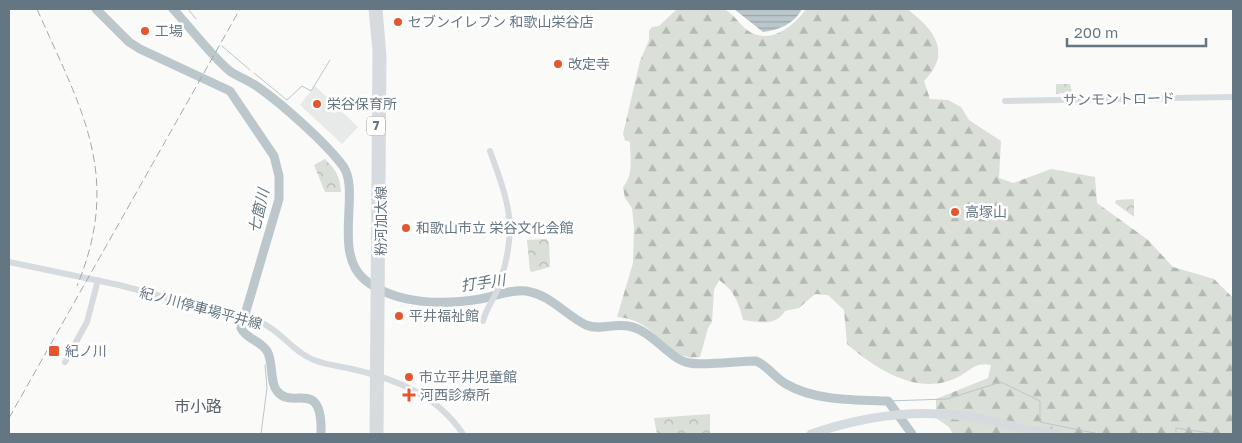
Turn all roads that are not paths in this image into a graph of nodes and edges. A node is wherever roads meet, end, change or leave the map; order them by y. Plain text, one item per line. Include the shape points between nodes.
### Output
1 (372, 9) edge
2 (379, 9) edge
3 (1233, 96) edge
4 (1005, 101) dead end
5 (490, 151) dead end
6 (378, 244) junction
7 (9, 262) edge
8 (98, 280) junction
9 (483, 321) dead end
10 (65, 362) dead end
11 (377, 375) junction
12 (1007, 425) junction
13 (373, 434) edge
14 (380, 434) edge
15 (464, 434) edge
16 (811, 434) edge
17 (1041, 434) edge
18 (1057, 434) edge

1 - 6 main road, 粉河加太線 / 7 via 376,51
2 - 6 main road, 粉河加太線 / 7 via 383,56
3 - 4 street, サンモントロード
5 - 9 street via 507,197 510,238 496,292
6 - 11 main road, 粉河加太線 / 7
7 - 8 street, 紀ノ川停車場平井線
8 - 10 street via 87,322
8 - 11 street, 紀ノ川停車場平井線 via 268,326 297,351 314,360
11 - 13 main road, 粉河加太線 / 7
11 - 14 main road, 粉河加太線 / 7
11 - 15 street, 紀ノ川停車場平井線 via 412,388 445,412
12 - 16 highway via 940,414 882,416
12 - 17 highway
12 - 18 highway

